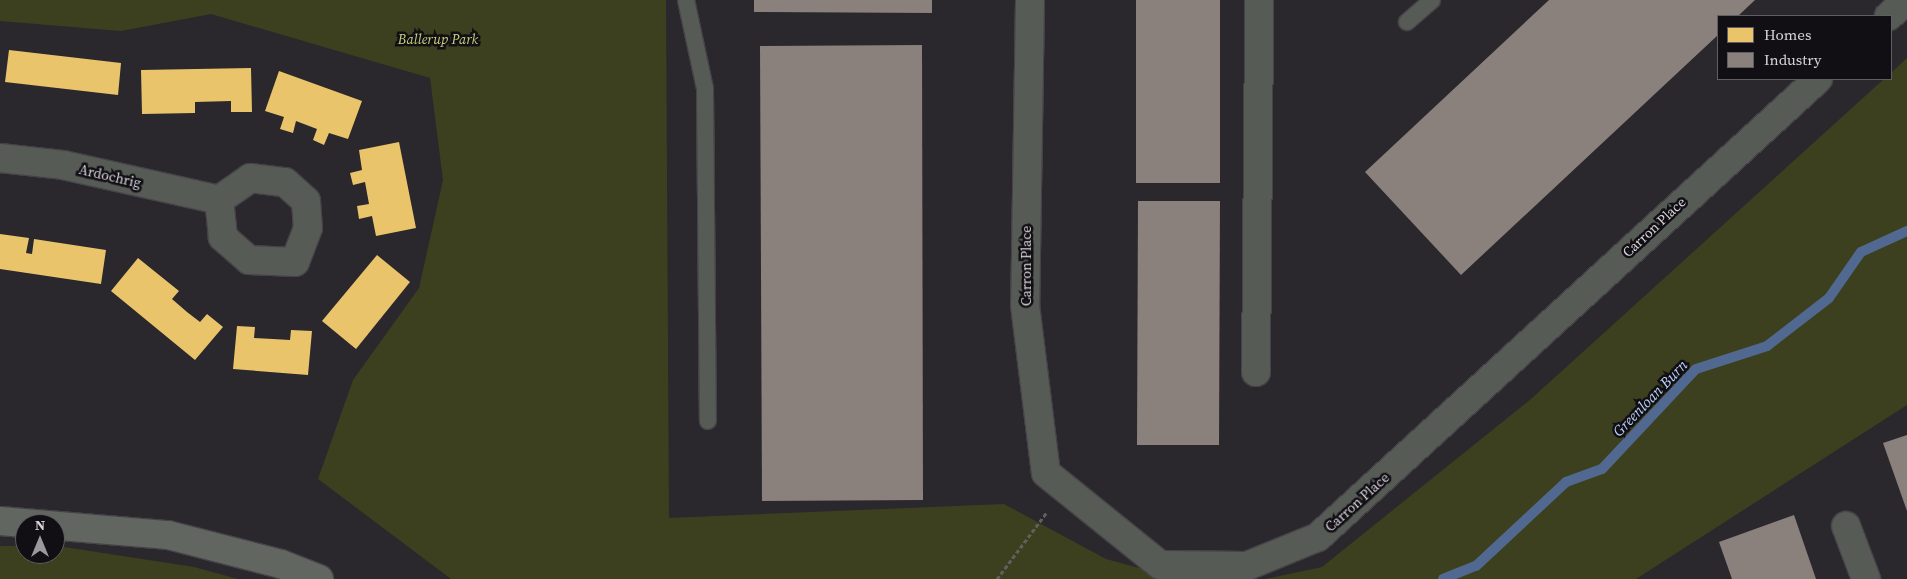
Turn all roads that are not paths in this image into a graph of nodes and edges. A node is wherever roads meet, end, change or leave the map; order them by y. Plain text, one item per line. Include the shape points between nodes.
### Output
1 (686, 0) edge
2 (1030, 0) edge
3 (1259, 0) edge
4 (1432, 0) edge
5 (1907, 0) edge
6 (1890, 15) edge
7 (1407, 22) dead end
8 (1817, 80) edge
9 (0, 158) edge
10 (219, 200) dead end
11 (1256, 372) dead end
12 (708, 421) dead end
13 (0, 521) edge
14 (1846, 526) dead end
15 (319, 579) edge
16 (1866, 579) edge

1 - 12 lane via 705,89
2 - 8 street, Carron Place via 1025,305 1046,473 1160,565 1247,566 1318,537
3 - 11 street
4 - 7 lane
5 - 6 street
9 - 10 street, Ardochrig via 63,165
13 - 15 street via 168,535 281,564
14 - 16 street

